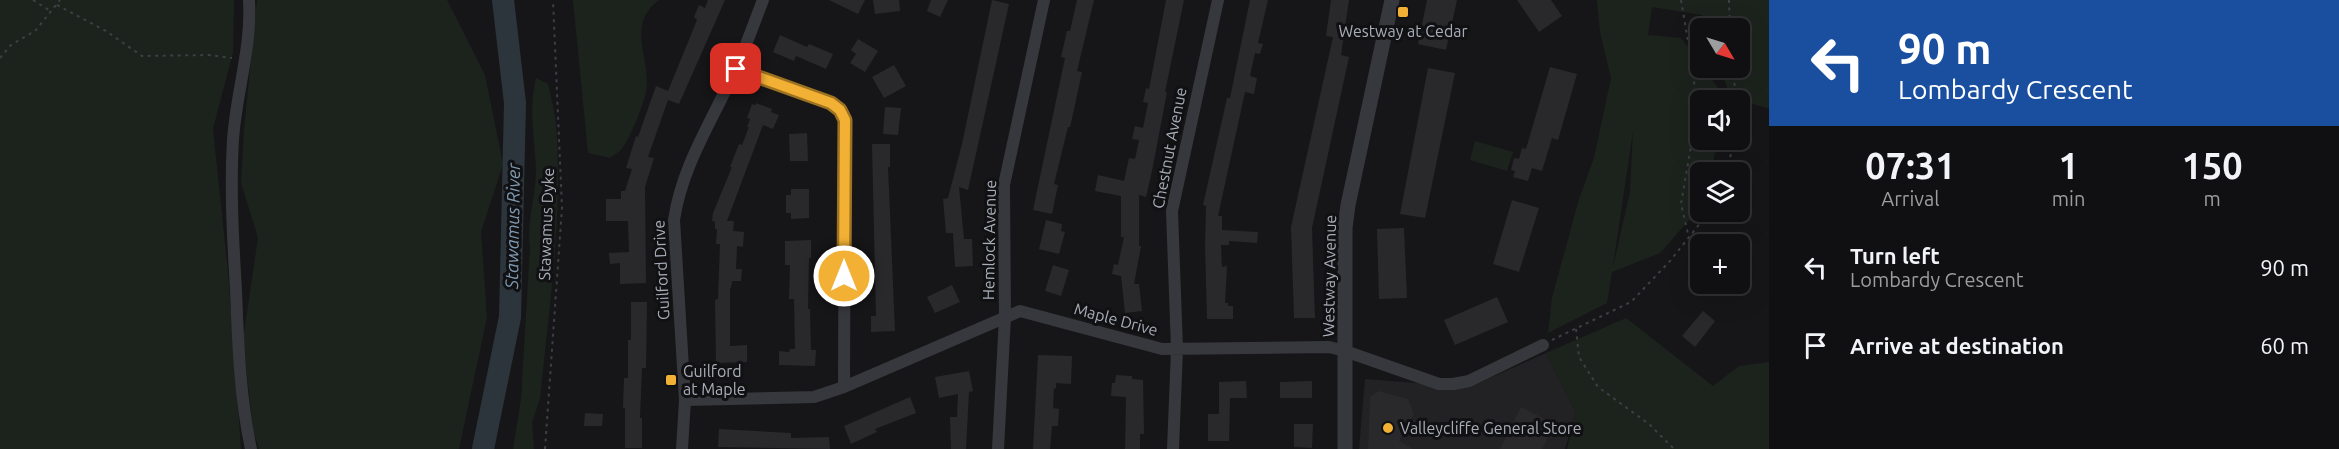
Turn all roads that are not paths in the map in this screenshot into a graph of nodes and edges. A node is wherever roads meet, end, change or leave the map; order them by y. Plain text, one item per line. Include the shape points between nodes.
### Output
1 (249, 0) edge
2 (763, 0) edge
3 (1044, 0) edge
4 (1218, 0) edge
5 (1392, 0) edge
6 (736, 69) junction
7 (1005, 317) junction
8 (1543, 345) road end
9 (1177, 349) junction
10 (1346, 351) junction
11 (844, 387) junction
12 (685, 400) junction
13 (251, 449) edge
14 (682, 449) edge
15 (998, 449) edge
16 (1173, 449) edge
17 (1345, 449) edge

1 - 13 street via 250,25 233,137 231,187 238,338
2 - 6 street, Guilford Drive
3 - 7 street, Hemlock Avenue via 1004,185
4 - 9 street, Chestnut Avenue via 1172,211
5 - 10 street, Westway Avenue via 1348,205
6 - 11 street via 831,103 845,120
6 - 12 street, Guilford Drive via 686,171 675,210
7 - 9 street, Maple Drive via 1020,311 1032,313 1151,347
7 - 11 street, Maple Drive
7 - 15 street, Hemlock Avenue
8 - 10 street, Maple Drive via 1454,384 1439,384
9 - 10 street, Maple Drive via 1329,347
9 - 16 street, Chestnut Avenue
10 - 17 street, Westway Avenue
11 - 12 street, Maple Drive via 814,398
12 - 14 street, Guilford Drive

